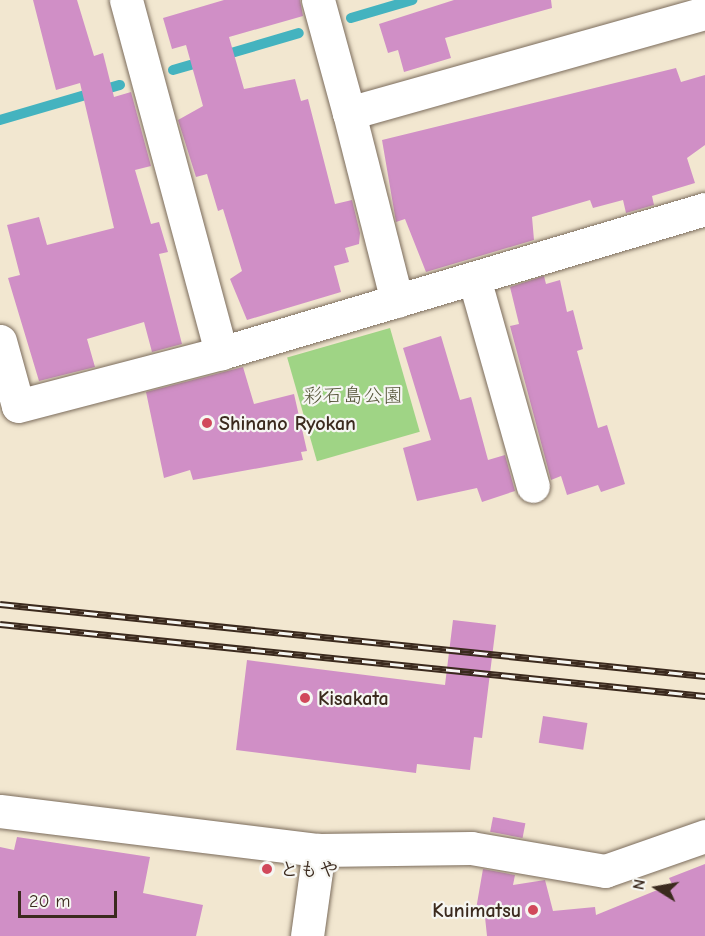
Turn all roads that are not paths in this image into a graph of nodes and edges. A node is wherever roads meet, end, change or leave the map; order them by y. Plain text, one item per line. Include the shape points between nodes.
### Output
1 (126, 0) edge
2 (318, 0) edge
3 (705, 13) edge
4 (349, 113) junction
5 (705, 209) edge
6 (474, 278) junction
7 (397, 301) junction
8 (0, 341) edge
9 (221, 353) junction
10 (9, 409) edge
11 (533, 486) dead end
12 (0, 811) edge
13 (705, 836) edge
14 (319, 850) junction
15 (307, 936) edge

1 - 9 street
2 - 4 street
3 - 4 street
4 - 7 street
5 - 6 street
6 - 7 street
6 - 11 street
7 - 9 street
8 - 10 street
9 - 10 street
12 - 14 street
13 - 14 street via 604,871 471,848
14 - 15 street

